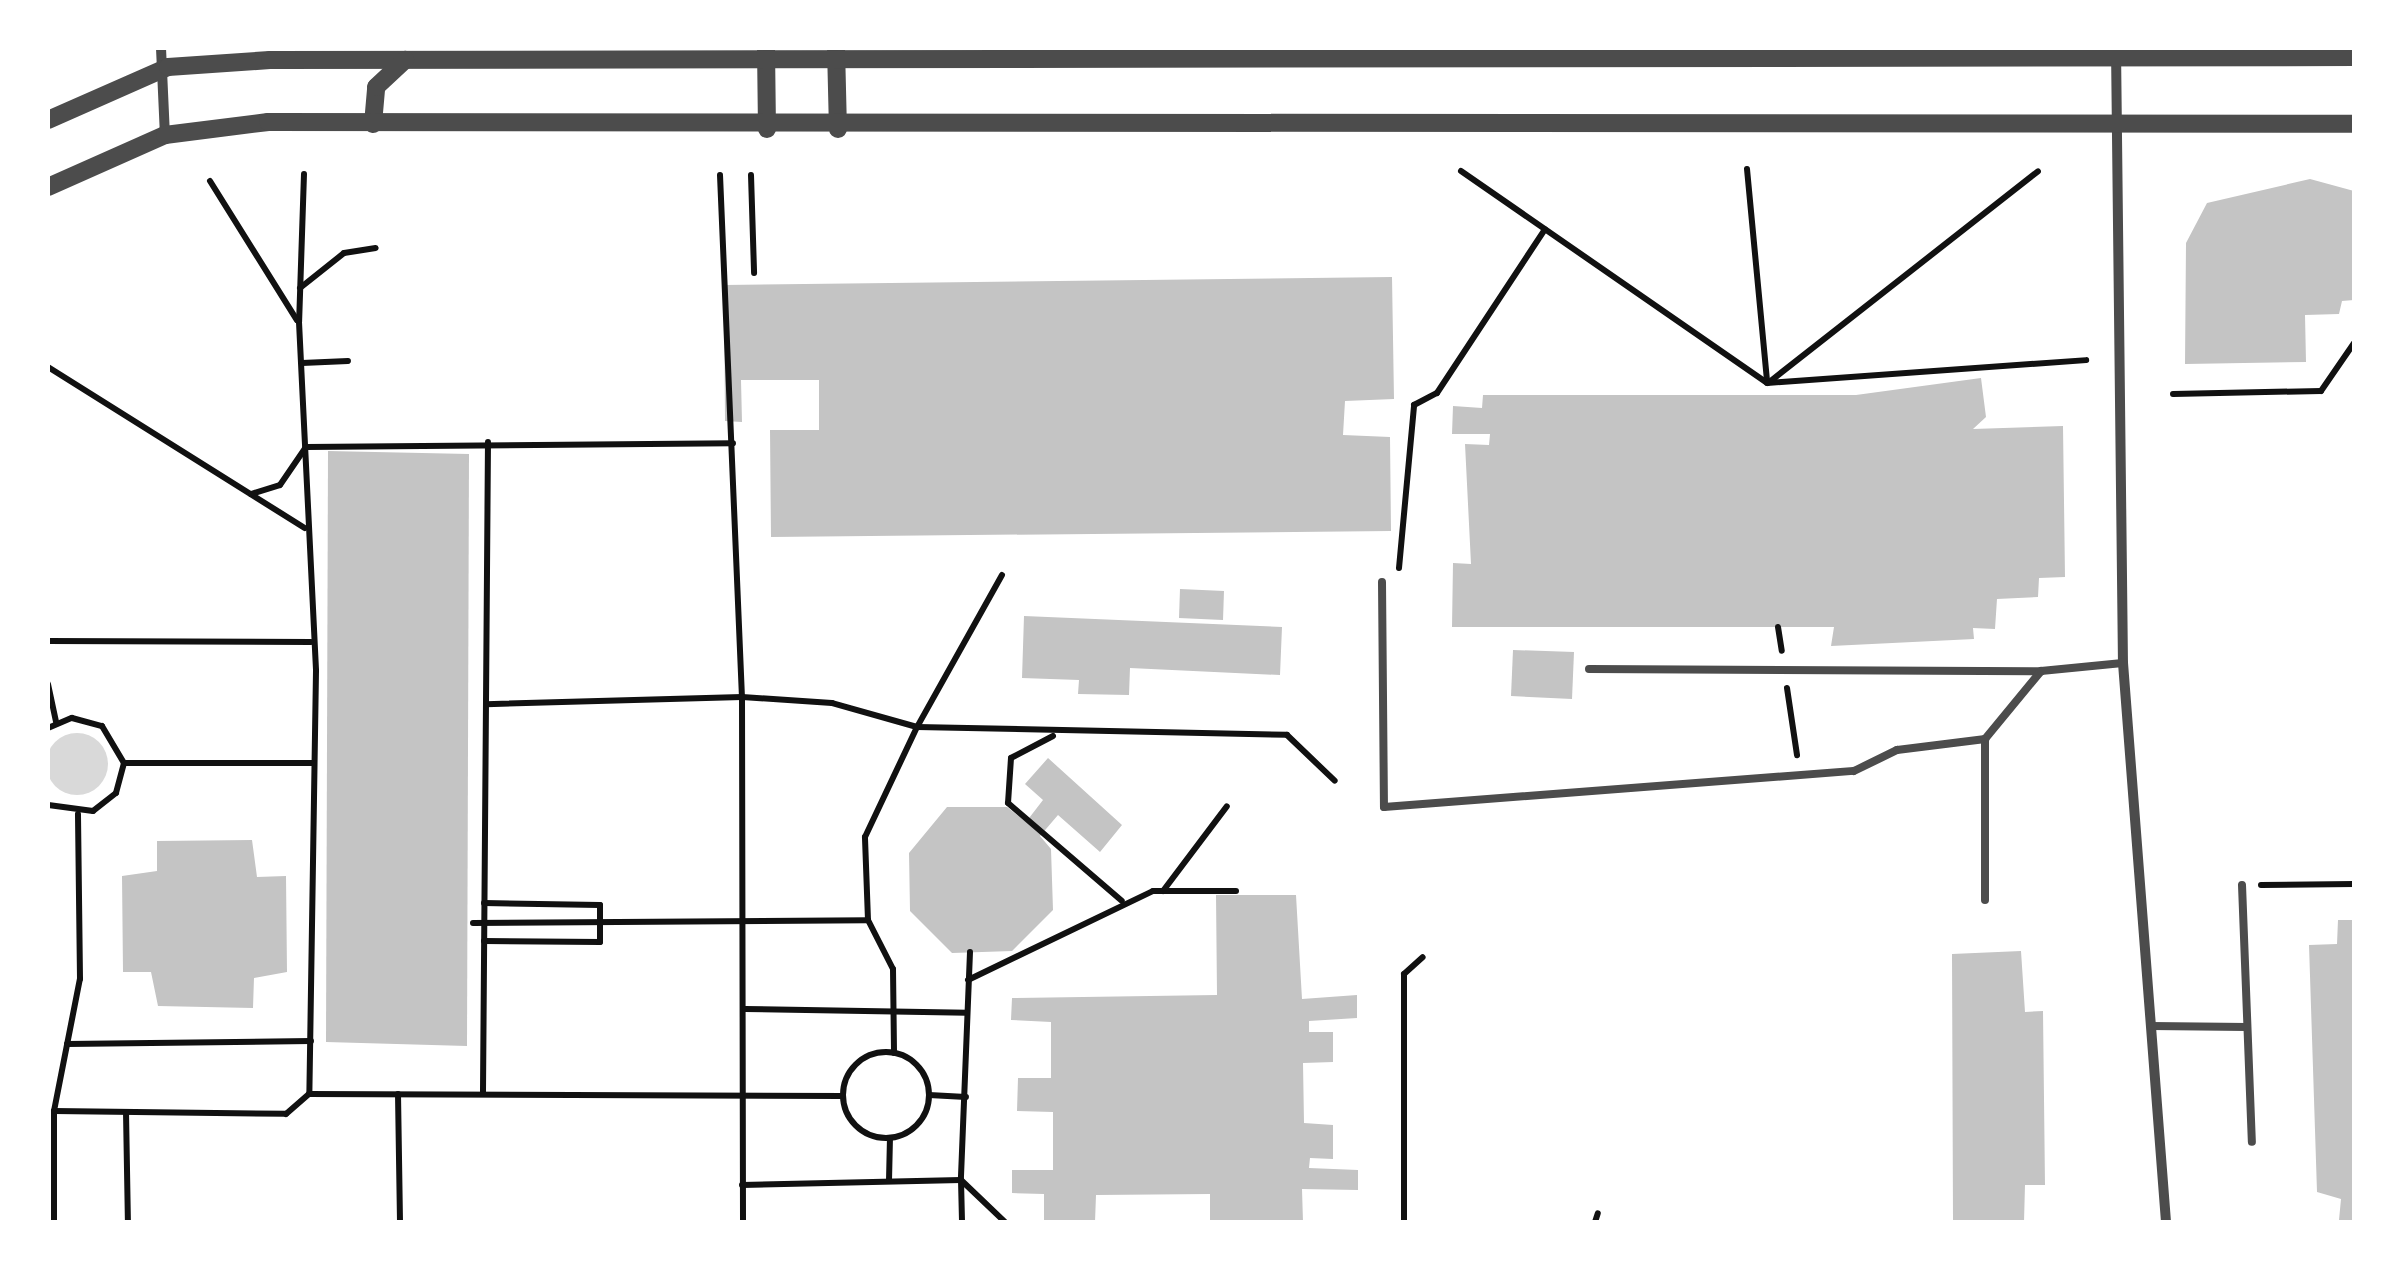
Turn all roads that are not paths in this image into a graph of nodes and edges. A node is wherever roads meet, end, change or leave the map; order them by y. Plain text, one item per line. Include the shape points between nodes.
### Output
1 (161, 48) edge
2 (2116, 54) edge
3 (766, 55) edge
4 (836, 56) edge
5 (2354, 57) edge
6 (405, 60) junction
7 (168, 67) junction
8 (48, 120) edge
9 (372, 124) junction
10 (2354, 124) edge
11 (2120, 127) junction
12 (767, 128) junction
13 (838, 129) junction
14 (165, 135) junction
15 (48, 187) edge
16 (1382, 582) road end
17 (2122, 663) junction
18 (1589, 669) dead end
19 (2041, 671) junction
20 (1985, 739) junction
21 (2242, 886) road end
22 (1985, 900) dead end
23 (2151, 1026) junction
24 (2247, 1027) junction
25 (2252, 1142) dead end
26 (2166, 1222) edge

1 - 7 street
2 - 4 street
2 - 5 street
2 - 11 street
3 - 4 street
3 - 6 street
3 - 12 street
4 - 13 street
6 - 7 street
6 - 9 street via 376,86
7 - 8 street
7 - 14 street
9 - 12 street
9 - 14 street via 268,122
10 - 11 street
11 - 13 street
11 - 17 street
12 - 13 street
14 - 15 street
16 - 20 lane via 1384,807 1854,771 1897,750
17 - 19 lane
17 - 23 street
18 - 19 lane
19 - 20 lane
20 - 22 lane
21 - 24 lane
23 - 24 lane
23 - 26 street
24 - 25 lane

